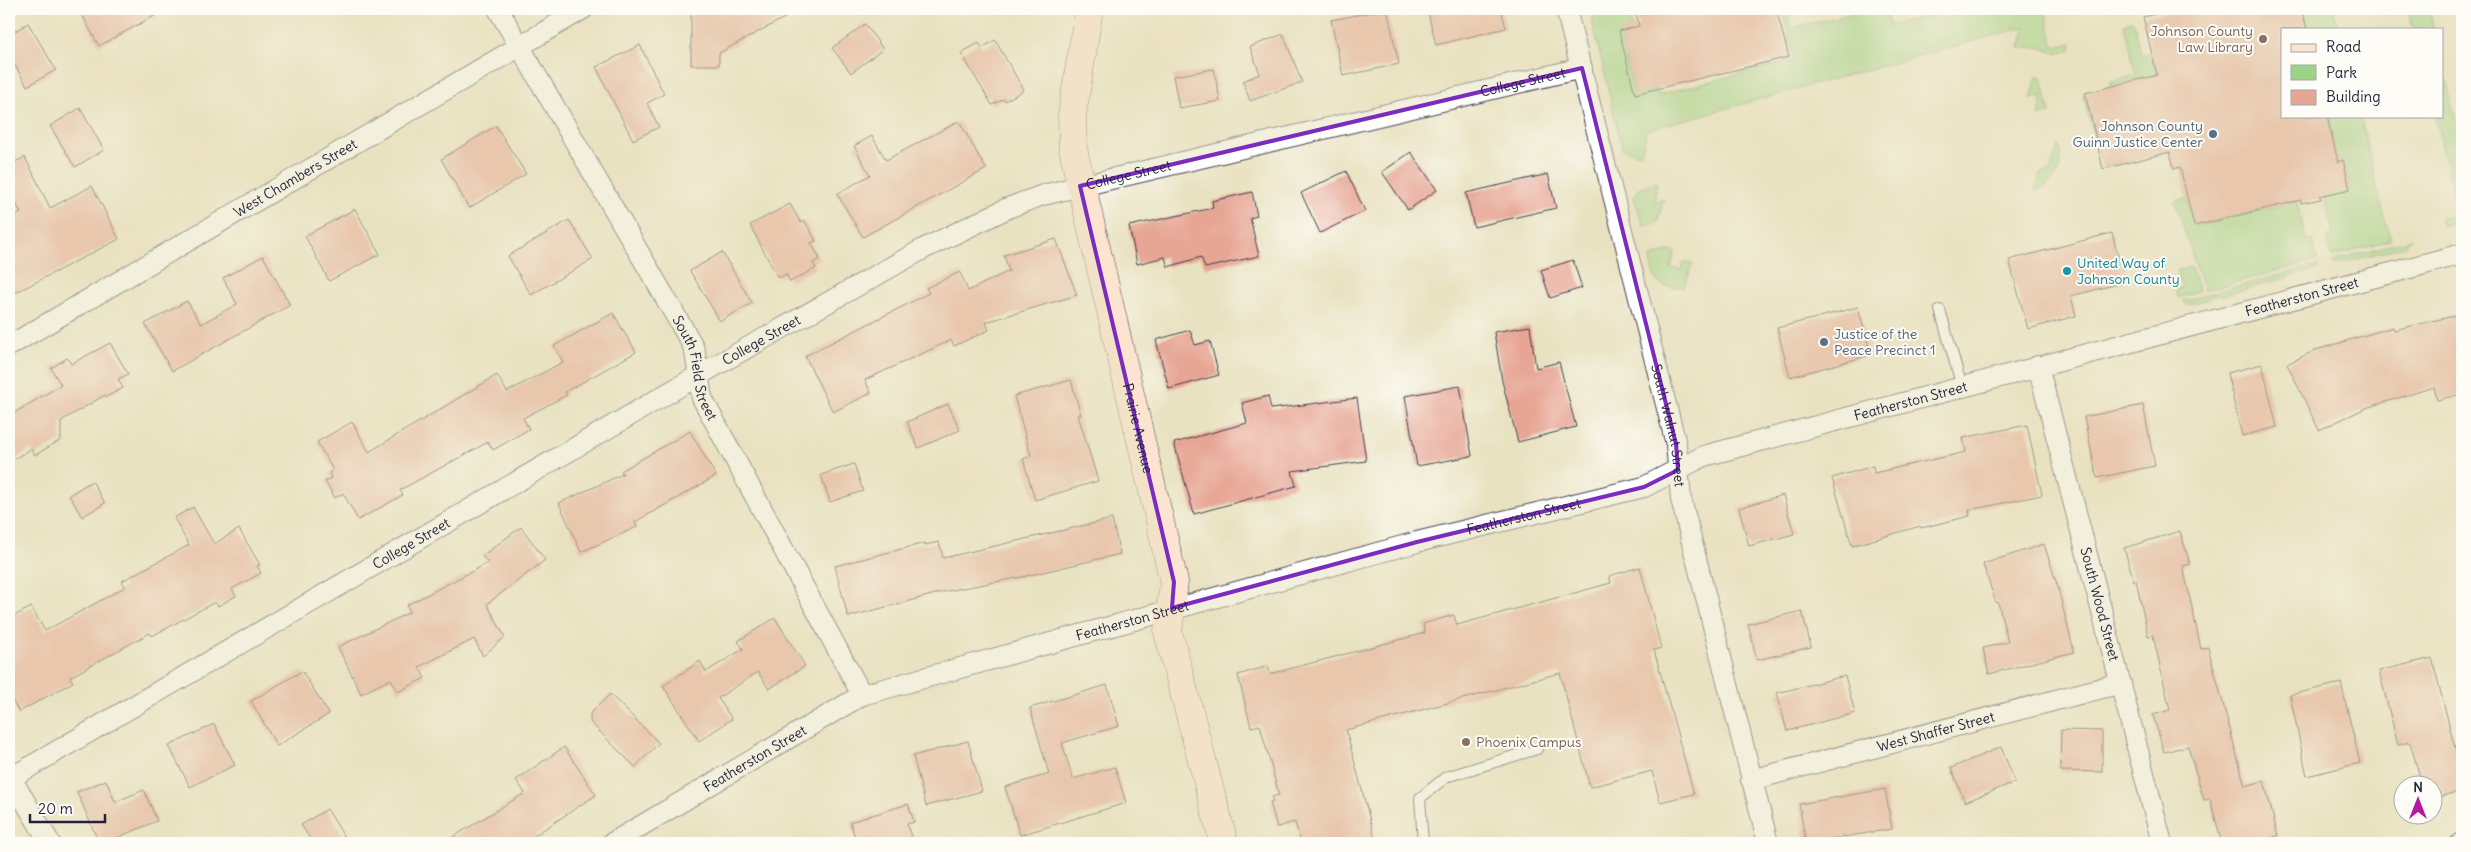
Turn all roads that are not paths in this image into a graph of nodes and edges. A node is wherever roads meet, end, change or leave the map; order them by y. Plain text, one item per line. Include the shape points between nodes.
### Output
1 (498, 9) edge
2 (583, 9) edge
3 (1088, 9) edge
4 (1566, 9) edge
5 (520, 46) junction
6 (1582, 68) junction
7 (1080, 186) junction
8 (2462, 254) edge
9 (1940, 310) dead end
10 (9, 346) edge
11 (2038, 366) junction
12 (699, 375) junction
13 (1962, 387) junction
14 (1678, 470) junction
15 (1172, 608) junction
16 (2121, 682) junction
17 (862, 695) junction
18 (1537, 749) dead end
19 (9, 777) edge
20 (1751, 780) junction
21 (50, 843) edge
22 (612, 843) edge
23 (1224, 843) edge
24 (1423, 843) edge
25 (1768, 843) edge
26 (2162, 843) edge

1 - 5 street, South Field Street
2 - 5 street, West Chambers Street
3 - 7 street, Prairie Avenue via 1072,115 1073,149
4 - 6 street, South Walnut Street
5 - 10 street, West Chambers Street
5 - 12 street, South Field Street via 692,344
6 - 7 street, College Street
6 - 14 street, South Walnut Street via 1676,444
7 - 12 street, College Street via 1008,208 939,241
7 - 15 street, Prairie Avenue via 1174,582
8 - 11 street, Featherston Street
9 - 13 lane
11 - 13 street, Featherston Street
11 - 16 street, South Wood Street
12 - 17 street, South Field Street via 702,398
12 - 19 street, College Street
13 - 14 street, Featherston Street via 1704,456
14 - 15 street, Featherston Street via 1644,487 1417,542
14 - 20 street, South Walnut Street via 1681,499
15 - 17 street, Featherston Street
15 - 23 street, Prairie Avenue via 1168,632
16 - 20 street, West Shaffer Street
16 - 26 street, South Wood Street
17 - 22 street, Featherston Street
18 - 24 lane via 1446,777 1420,798
19 - 21 street
20 - 25 street, South Walnut Street

